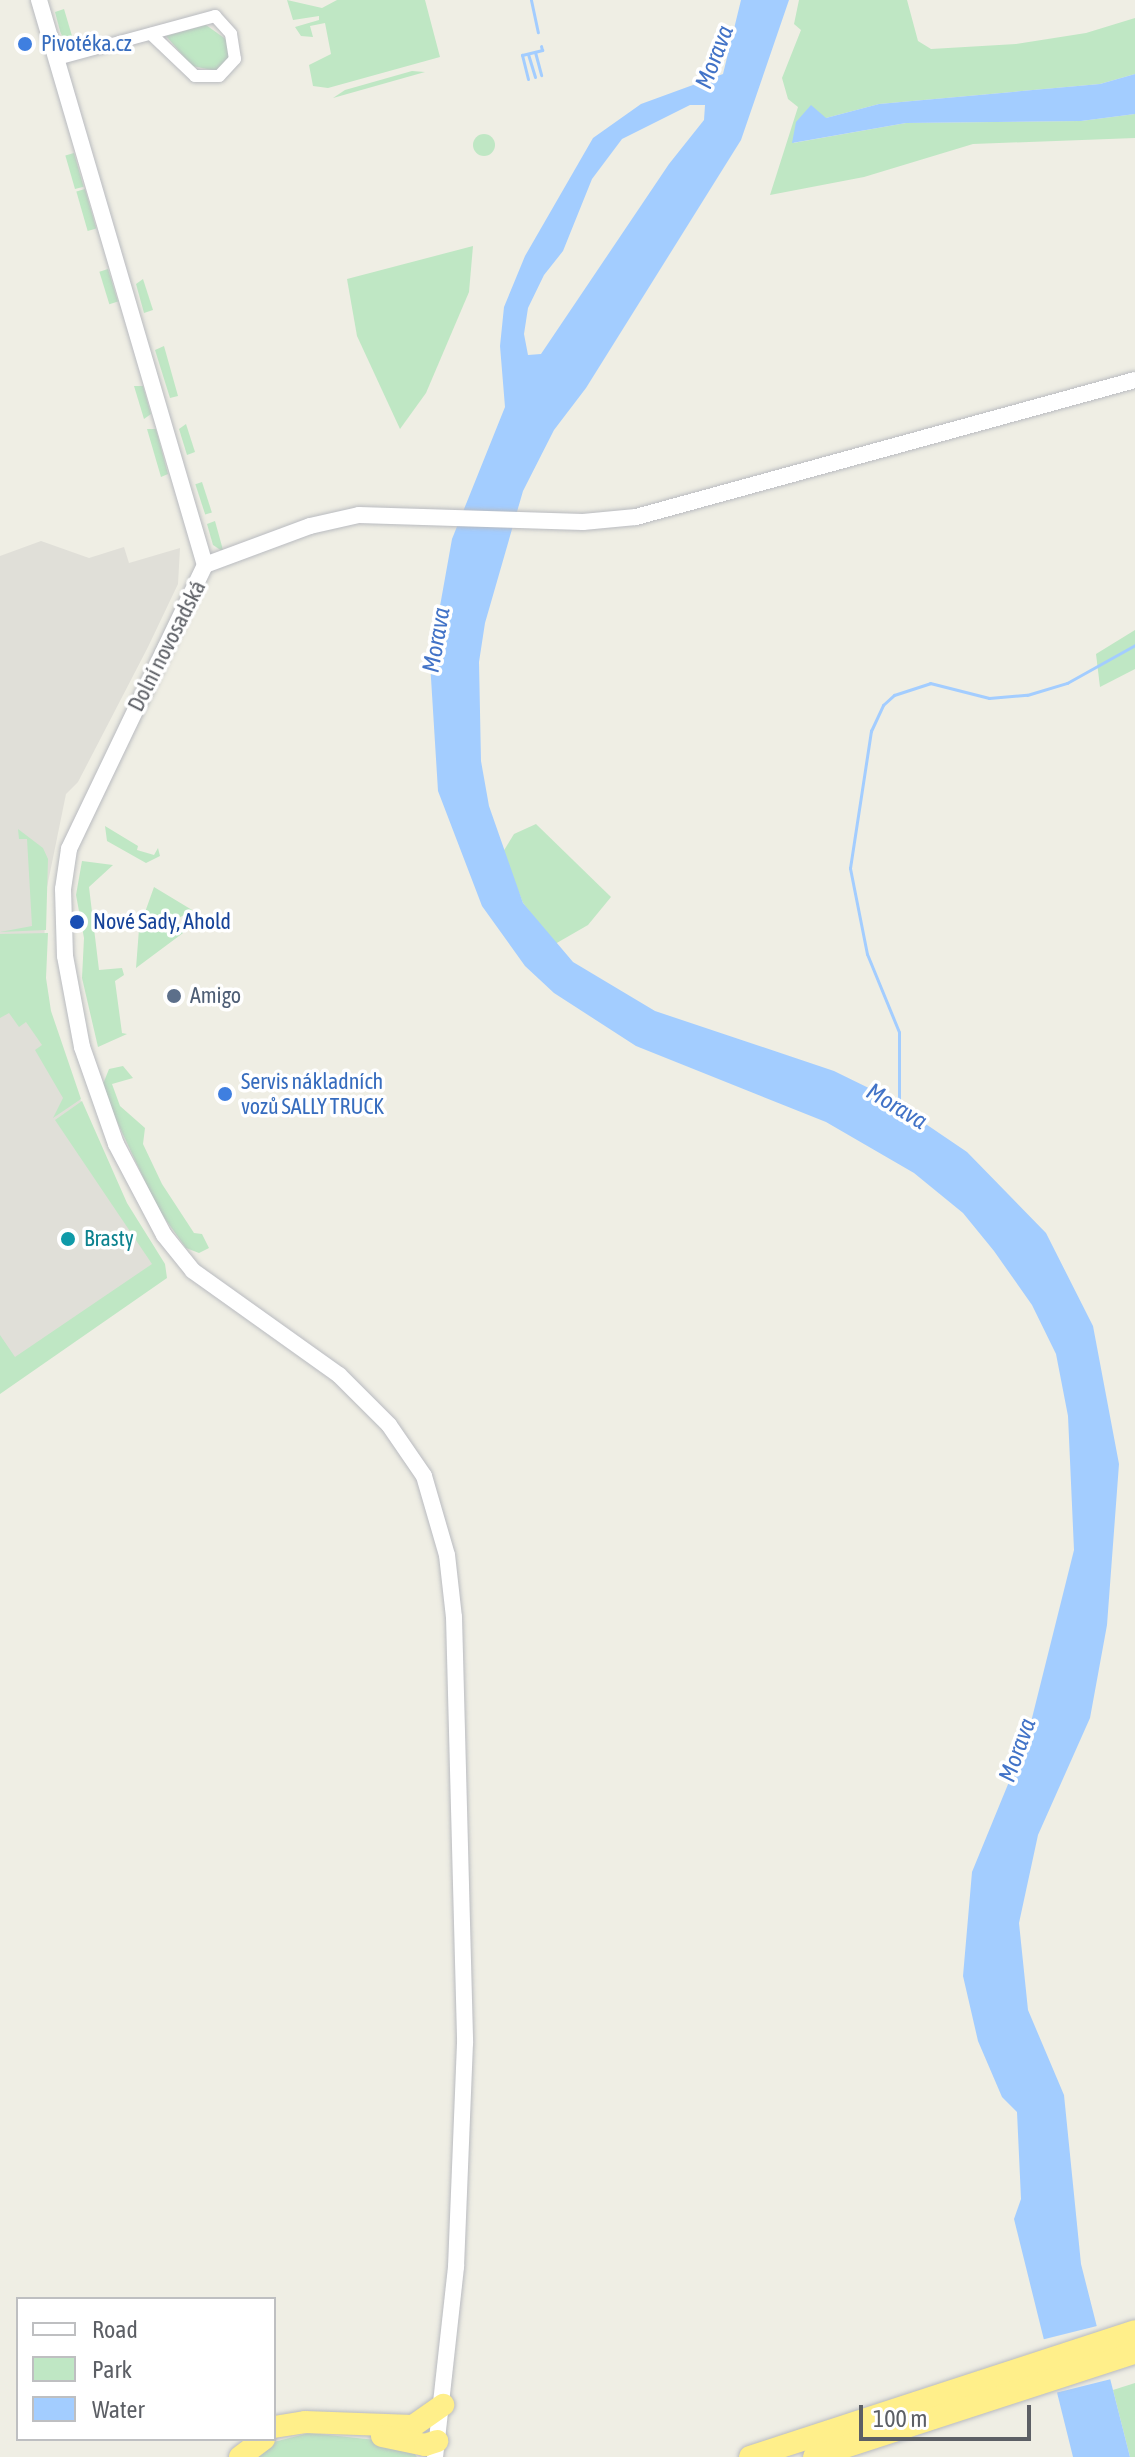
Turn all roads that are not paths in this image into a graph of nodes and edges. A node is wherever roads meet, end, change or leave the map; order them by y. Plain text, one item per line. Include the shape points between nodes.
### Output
1 (39, 0) edge
2 (151, 34) junction
3 (57, 59) junction
4 (1135, 380) edge
5 (205, 565) junction
6 (1135, 2331) edge
7 (1135, 2353) edge
8 (981, 2390) junction
9 (443, 2405) junction
10 (276, 2427) edge
11 (276, 2435) edge
12 (247, 2441) edge
13 (261, 2441) edge
14 (421, 2445) edge
15 (229, 2457) edge
16 (240, 2457) edge
17 (750, 2457) edge
18 (814, 2457) edge

1 - 3 main road, Dolní novosadská
2 - 2 street via 200,78 223,74 235,59 231,34 215,16
2 - 3 street
3 - 5 main road, Dolní novosadská
4 - 5 main road via 623,519 419,514 341,518
5 - 9 main road, Dolní novosadská via 76,828 63,905 70,990 99,1106 144,1203 193,1271 329,1367 376,1410 417,1464 444,1535 454,1617 465,2043 460,2204
6 - 8 highway
7 - 8 highway
8 - 17 highway
8 - 18 highway
9 - 14 main road, Dolní novosadská
9 - 14 highway via 421,2423
10 - 14 highway via 320,2422
11 - 14 highway via 326,2430
12 - 15 highway
13 - 16 highway

